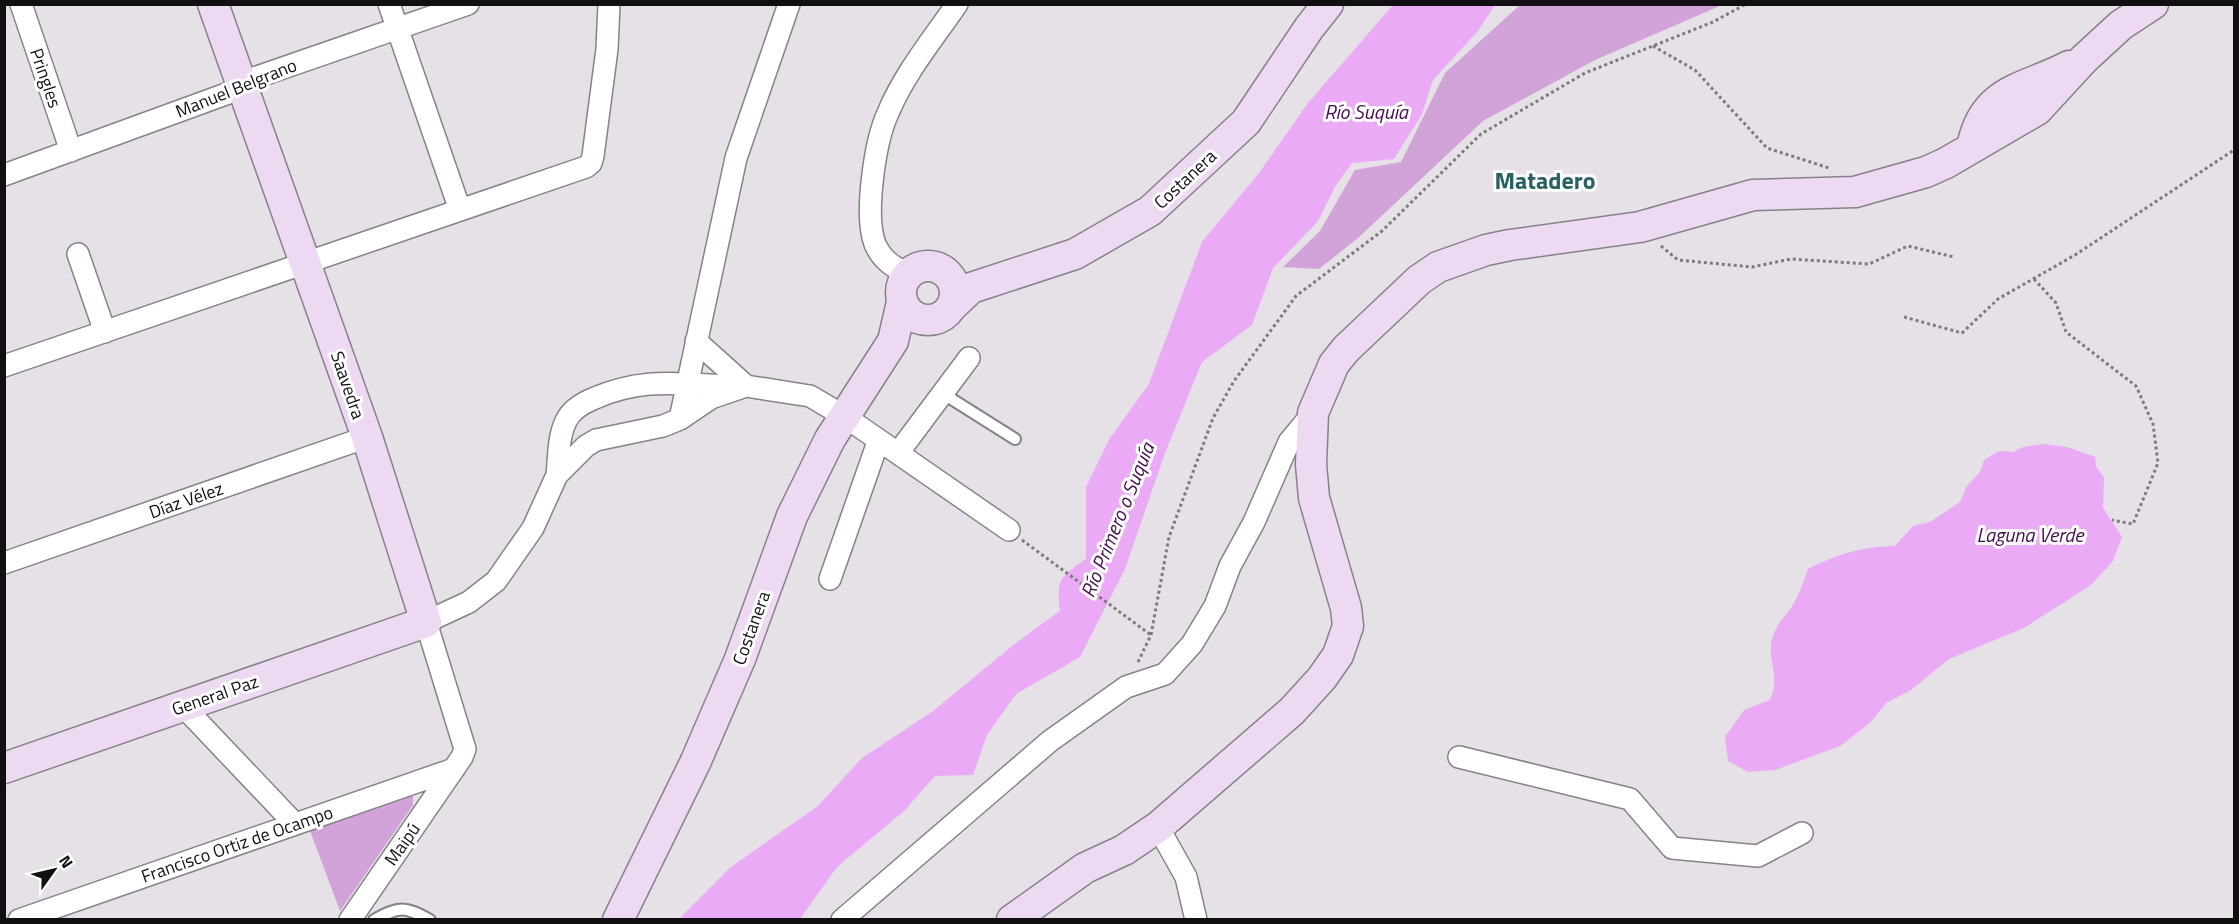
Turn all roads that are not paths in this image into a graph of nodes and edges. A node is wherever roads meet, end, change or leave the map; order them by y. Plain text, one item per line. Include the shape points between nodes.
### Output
1 (21, 4) edge
2 (213, 4) edge
3 (389, 4) edge
4 (468, 4) edge
5 (609, 4) edge
6 (789, 4) edge
7 (957, 4) edge
8 (1328, 4) edge
9 (2154, 4) edge
10 (397, 29) junction
11 (242, 84) junction
12 (71, 151) junction
13 (4, 175) edge
14 (460, 210) junction
15 (78, 254) dead end
16 (305, 262) junction
17 (947, 273) junction
18 (985, 281) junction
19 (905, 288) junction
20 (941, 313) junction
21 (105, 332) junction
22 (696, 341) junction
23 (893, 341) junction
24 (969, 358) dead end
25 (4, 366) edge
26 (686, 384) junction
27 (746, 386) junction
28 (942, 393) junction
29 (1313, 413) junction
30 (844, 416) junction
31 (680, 419) junction
32 (367, 438) junction
33 (1015, 440) dead end
34 (878, 442) junction
35 (898, 453) junction
36 (557, 475) junction
37 (1009, 530) road end
38 (4, 563) edge
39 (830, 579) dead end
40 (426, 622) junction
41 (182, 705) junction
42 (1459, 757) dead end
43 (4, 768) edge
44 (454, 769) junction
45 (294, 824) junction
46 (1158, 827) junction
47 (1802, 833) dead end
48 (19, 920) edge
49 (350, 920) edge
50 (374, 920) edge
51 (430, 920) edge
52 (618, 920) edge
53 (842, 920) edge
54 (1012, 920) edge
55 (1196, 920) edge

1 - 12 street, Pringles
2 - 11 street, Saavedra
3 - 10 street
4 - 10 street, Manuel Belgrano
5 - 14 street via 608,49 591,163
6 - 22 street via 736,158
7 - 19 street via 901,87 887,114 876,159 870,220 876,244
8 - 18 street, Costanera via 1246,122 1150,211 1075,254
9 - 29 street via 2121,25 2037,110 1926,172 1855,192 1754,195 1640,228 1510,245 1438,267 1346,349 1334,364
10 - 11 street, Manuel Belgrano
10 - 14 street
11 - 12 street, Manuel Belgrano via 226,94
11 - 16 street, Saavedra
12 - 13 street, Manuel Belgrano
14 - 16 street
15 - 21 street
16 - 21 street
16 - 32 street, Saavedra
17 - 18 street, Costanera
17 - 19 street, Costanera via 931,266 914,269
17 - 20 street via 955,289
18 - 20 street, Costanera via 963,293
19 - 20 street via 913,316
19 - 23 street, Costanera
20 - 23 street, Costanera via 910,327
21 - 25 street
22 - 26 street
22 - 27 street
23 - 30 street, Costanera
24 - 28 street
26 - 27 street
26 - 31 street
26 - 36 street via 632,385 585,402 567,418 560,437
27 - 30 street via 810,396
27 - 31 street via 711,398
28 - 33 lane
28 - 35 street
29 - 46 street via 1311,479 1346,608 1345,641 1331,668 1292,711
29 - 53 street via 1289,442 1215,606 1192,644 1165,674 1126,687 1050,741
30 - 34 street
30 - 52 street, Costanera via 792,516 752,631 695,763
31 - 36 street via 596,440
32 - 38 street, Díaz Vélez
32 - 40 street, Saavedra
34 - 35 street
34 - 39 street
35 - 37 street
36 - 40 street via 533,528 496,581 469,602
40 - 41 street, General Paz
40 - 44 street, Saavedra via 464,740 462,757
41 - 43 street, General Paz
41 - 45 street
42 - 47 street via 1630,799 1672,848 1758,856
44 - 45 street, Francisco Ortiz de Ocampo
44 - 49 street, Maipú
45 - 48 street, Francisco Ortiz de Ocampo
46 - 54 street via 1124,850 1084,868
46 - 55 street via 1186,877
50 - 51 lane via 393,909 411,909

